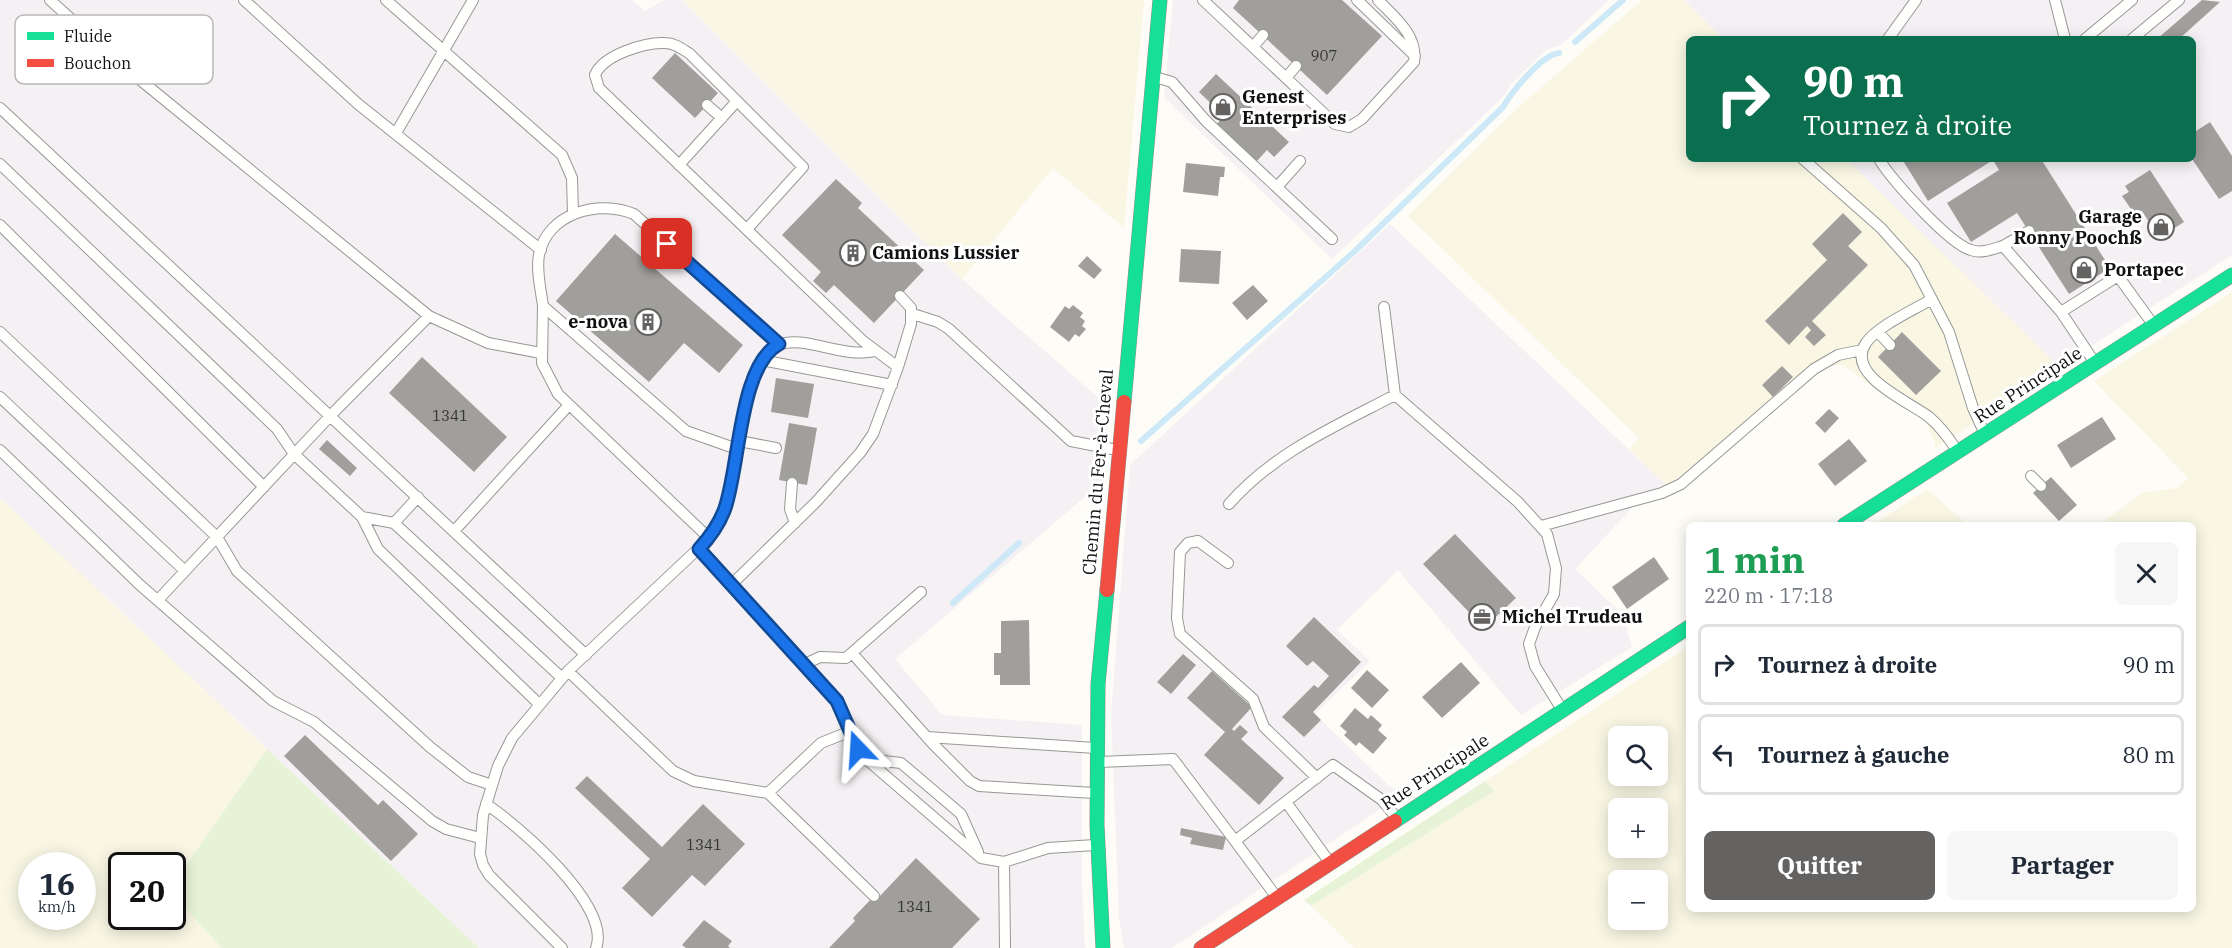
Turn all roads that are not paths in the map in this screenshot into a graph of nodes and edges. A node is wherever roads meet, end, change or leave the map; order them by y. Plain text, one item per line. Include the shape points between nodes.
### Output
1 (50, 0) edge
2 (244, 0) edge
3 (386, 0) edge
4 (473, 0) edge
5 (1160, 0) edge
6 (1203, 0) edge
7 (1357, 0) edge
8 (1378, 0) edge
9 (1916, 0) edge
10 (2132, 0) edge
11 (2179, 0) edge
12 (2057, 2) edge
13 (67, 15) edge
14 (1263, 35) dead end
15 (1890, 36) edge
16 (2064, 36) edge
17 (2089, 36) edge
18 (2136, 36) edge
19 (1253, 47) junction
20 (444, 50) junction
21 (1415, 56) junction
22 (1296, 66) dead end
23 (1152, 77) junction
24 (1286, 78) junction
25 (145, 84) edge
26 (737, 101) junction
27 (707, 105) dead end
28 (0, 108) edge
29 (722, 118) junction
30 (1220, 120) dead end
31 (1206, 121) junction
32 (396, 133) junction
33 (1300, 161) dead end
34 (1806, 162) edge
35 (1881, 162) edge
36 (0, 164) edge
37 (679, 165) junction
38 (1277, 187) junction
39 (573, 214) junction
40 (0, 225) edge
41 (747, 229) junction
42 (2029, 231) dead end
43 (1332, 239) dead end
44 (2003, 246) junction
45 (541, 250) junction
46 (2232, 275) edge
47 (900, 296) dead end
48 (1932, 299) junction
49 (543, 306) junction
50 (1384, 307) dead end
51 (2061, 312) junction
52 (913, 314) junction
53 (429, 316) junction
54 (2154, 325) junction
55 (0, 332) edge
56 (1878, 332) junction
57 (779, 344) junction
58 (1890, 345) dead end
59 (1862, 350) junction
60 (876, 351) junction
61 (541, 353) junction
62 (761, 360) junction
63 (2095, 363) junction
64 (898, 367) junction
65 (892, 386) junction
66 (1395, 395) junction
67 (0, 397) edge
68 (569, 405) junction
69 (331, 415) junction
70 (1986, 434) junction
71 (738, 445) junction
72 (776, 448) dead end
73 (0, 450) edge
74 (1118, 450) junction
75 (1958, 451) junction
76 (294, 454) junction
77 (2031, 476) dead end
78 (792, 483) dead end
79 (2041, 486) dead end
80 (264, 487) junction
81 (418, 496) junction
82 (1228, 504) dead end
83 (362, 517) junction
84 (394, 522) junction
85 (1849, 522) edge
86 (795, 523) junction
87 (1541, 526) junction
88 (454, 530) junction
89 (217, 537) junction
90 (709, 538) junction
91 (699, 549) junction
92 (1228, 563) dead end
93 (185, 571) junction
94 (732, 585) junction
95 (921, 592) dead end
96 (158, 600) junction
97 (1686, 629) edge
98 (852, 653) junction
99 (586, 655) junction
100 (805, 664) junction
101 (565, 675) junction
102 (539, 704) junction
103 (1562, 710) junction
104 (851, 731) junction
105 (927, 737) junction
106 (1097, 755) junction
107 (865, 759) junction
108 (1317, 778) junction
109 (492, 785) junction
110 (768, 793) junction
111 (1097, 793) junction
112 (1286, 802) junction
113 (486, 804) junction
114 (1397, 819) junction
115 (480, 838) junction
116 (1235, 841) junction
117 (1098, 845) junction
118 (981, 858) junction
119 (1004, 862) junction
120 (1330, 862) junction
121 (874, 896) dead end
122 (1277, 897) junction
123 (562, 948) edge
124 (596, 948) edge
125 (1005, 948) edge
126 (1103, 948) edge
127 (1201, 948) edge

1 - 13 lane
2 - 32 lane via 327,78
3 - 20 lane
4 - 20 lane
5 - 23 main road, Chemin du Fer-à-Cheval
6 - 19 lane
7 - 21 lane
8 - 21 lane via 1407,31
9 - 15 lane
10 - 17 lane
11 - 18 lane
12 - 16 lane
14 - 19 lane
19 - 24 lane
20 - 32 lane
20 - 39 lane via 562,155 572,178
21 - 24 lane via 1411,68 1362,120 1348,127 1335,124
22 - 24 lane
23 - 31 lane via 1172,82
23 - 74 main road, Chemin du Fer-à-Cheval
25 - 53 lane
26 - 29 lane
26 - 37 lane via 678,46 655,43 609,57 602,63 595,75 599,88
26 - 41 lane via 803,166
27 - 29 lane
28 - 69 lane
29 - 37 lane
30 - 31 lane
31 - 38 lane
32 - 45 lane
33 - 38 lane
34 - 48 lane via 1903,250
35 - 44 lane via 1906,194 1962,247 1978,252
36 - 76 lane via 277,429
37 - 41 lane
38 - 43 lane
39 - 45 lane via 555,227
39 - 57 lane via 602,207 634,214
40 - 80 lane
41 - 60 lane
42 - 44 lane
44 - 51 lane
45 - 49 lane
46 - 54 main road, Rue Principale
47 - 52 lane
48 - 56 lane
48 - 70 lane via 1956,349 1973,408
49 - 61 lane
49 - 71 lane via 686,430
50 - 66 lane
51 - 54 lane via 2118,276
51 - 63 lane
52 - 64 lane
52 - 74 lane via 949,329 1071,441
53 - 61 lane via 488,343
53 - 69 lane
54 - 63 main road, Rue Principale
55 - 89 lane
56 - 58 lane
56 - 59 lane
57 - 60 lane via 799,342 850,354
57 - 62 lane
59 - 75 lane via 1869,376 1929,417
59 - 87 lane via 1838,355 1815,369 1681,484 1662,493
60 - 64 lane
61 - 68 lane via 549,382
62 - 65 lane
62 - 71 lane via 746,403
63 - 70 main road, Rue Principale
64 - 65 lane
65 - 86 lane via 873,434 860,453
66 - 82 lane via 1289,451
66 - 87 lane
67 - 93 lane
68 - 88 lane
68 - 90 lane
69 - 76 lane
69 - 81 lane
70 - 75 main road, Rue Principale
71 - 72 lane
71 - 90 lane via 725,508
73 - 96 lane
74 - 106 main road, Chemin du Fer-à-Cheval via 1101,634
75 - 85 main road, Rue Principale
76 - 80 lane
76 - 83 lane
77 - 79 lane
78 - 86 lane via 790,508
80 - 89 lane
81 - 84 lane
81 - 88 lane
83 - 84 lane
83 - 102 lane via 378,549
84 - 101 lane
86 - 94 lane
87 - 103 lane via 1554,554 1554,594 1529,644 1535,666
88 - 99 lane
89 - 93 lane
89 - 109 lane via 237,571 430,747 468,777
90 - 91 lane
91 - 94 lane
91 - 99 lane
92 - 108 lane via 1198,541 1188,543 1180,552 1180,634 1193,655 1253,699 1264,727
93 - 96 lane
94 - 100 lane
95 - 98 lane
96 - 115 lane via 273,701 314,722 432,821
97 - 103 main road, Rue Principale
98 - 100 lane via 840,659 820,657
98 - 105 lane
99 - 101 lane
100 - 104 lane via 837,701
101 - 102 lane
101 - 110 lane via 673,771 694,781
102 - 109 lane via 512,738
103 - 114 main road, Rue Principale
104 - 107 lane
104 - 110 lane via 821,743
105 - 106 lane
105 - 111 lane via 979,786
106 - 111 main road, Chemin du Fer-à-Cheval
106 - 116 lane via 1173,759
107 - 118 lane
107 - 118 lane via 901,763 961,814
108 - 112 lane
108 - 114 lane via 1333,765 1382,800
109 - 113 lane
110 - 121 lane
111 - 117 main road, Chemin du Fer-à-Cheval
112 - 116 lane
112 - 120 lane
113 - 115 lane
113 - 124 lane via 512,821 545,852 577,890 595,924
114 - 120 main road, Rue Principale
115 - 123 lane via 480,854 489,876
116 - 122 lane
117 - 119 lane via 1048,848
117 - 126 main road, Chemin du Fer-à-Cheval
118 - 119 lane
119 - 125 lane
120 - 122 main road, Rue Principale
122 - 127 main road, Rue Principale

